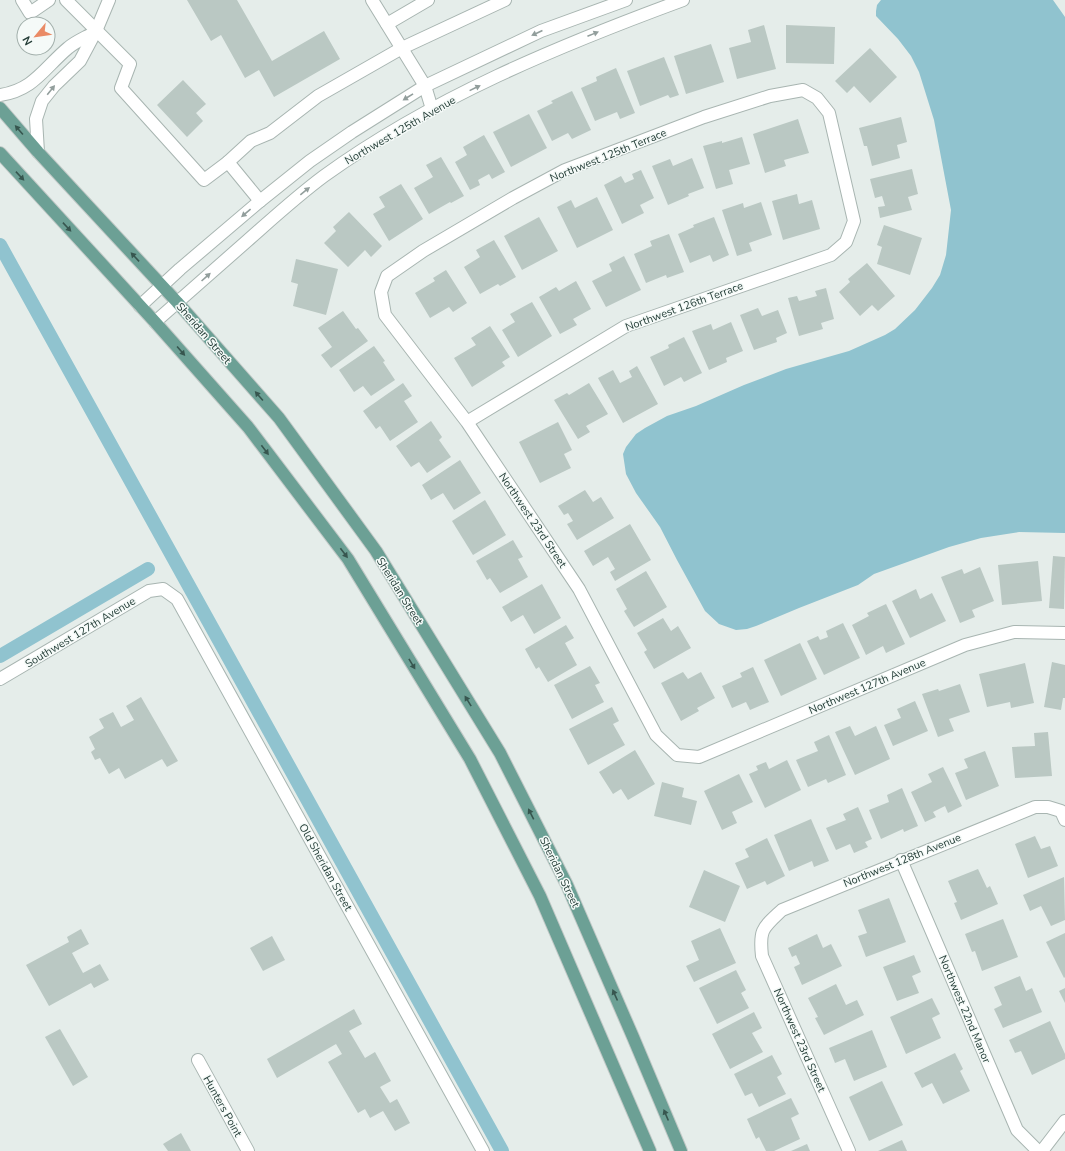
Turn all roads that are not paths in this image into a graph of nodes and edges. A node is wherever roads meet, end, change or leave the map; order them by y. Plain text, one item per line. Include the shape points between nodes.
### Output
1 (22, 0) edge
2 (49, 0) edge
3 (66, 0) edge
4 (109, 0) edge
5 (372, 0) edge
6 (428, 0) edge
7 (505, 0) edge
8 (626, 0) edge
9 (683, 0) edge
10 (387, 24) junction
11 (96, 31) junction
12 (402, 48) junction
13 (425, 86) junction
14 (0, 95) edge
15 (0, 108) edge
16 (432, 109) junction
17 (38, 152) junction
18 (0, 153) edge
19 (228, 162) junction
20 (260, 201) junction
21 (846, 242) joint
22 (162, 286) junction
23 (381, 292) joint
24 (177, 302) junction
25 (140, 306) junction
26 (155, 322) junction
27 (467, 422) junction
28 (163, 589) joint
29 (1063, 633) edge
30 (0, 679) edge
31 (677, 755) joint
32 (1065, 820) edge
33 (901, 860) junction
34 (763, 928) joint
35 (198, 1060) dead end
36 (1065, 1121) edge
37 (248, 1151) edge
38 (483, 1151) edge
39 (650, 1151) edge
40 (681, 1151) edge
41 (849, 1151) edge
42 (1038, 1151) edge
43 (1042, 1151) edge

1 - 2 street via 30,13
3 - 11 street
4 - 11 street
5 - 10 street
6 - 10 street
7 - 12 street
8 -> 13 street, Northwest 125th Avenue via 541,31
16 -> 9 street, Northwest 125th Avenue via 551,51
10 - 12 street
11 - 14 street via 69,47 24,88
17 -> 11 street via 36,119 42,101 80,61
11 - 19 street via 130,64 122,88 204,180
12 - 13 street
12 - 19 street via 318,96 270,133 251,141
13 - 16 street
13 -> 20 street, Northwest 125th Avenue via 310,160
17 -> 15 main road, Sheridan Street
24 -> 16 street, Northwest 125th Avenue via 279,212 323,177 363,149
22 -> 17 main road, Sheridan Street
18 -> 25 main road
19 - 20 street
20 -> 22 street, Northwest 125th Avenue
21 - 23 street, Northwest 125th Terrace via 854,221 829,113 817,98 803,90 770,96 704,116 565,170 423,251 387,276
21 - 27 street, Northwest 126th Terrace via 832,255 626,326
22 - 24 main road, Sheridan Street
22 - 25 street, Northwest 125th Avenue
23 - 27 street, Northwest 23rd Street via 385,315
24 - 26 street, Northwest 125th Avenue
40 -> 24 main road, Sheridan Street via 567,885 500,753 376,551 279,418
25 - 26 main road
26 -> 39 main road via 248,428 348,559 470,758 540,896
27 - 31 street, Northwest 23rd Street via 579,589 656,735
28 - 30 street, Southwest 127th Avenue via 149,591
28 - 38 street, Old Sheridan Street via 177,599
29 - 31 street, Northwest 127th Avenue via 1014,632 965,645 699,757
32 - 33 street, Northwest 128th Avenue via 1061,811 1035,807
33 - 34 street, Northwest 128th Avenue via 782,910
33 - 42 street, Northwest 22nd Manor via 1017,1130
34 - 41 street, Northwest 23rd Street via 760,941 762,956
35 - 37 street, Hunters Point
36 - 43 street

